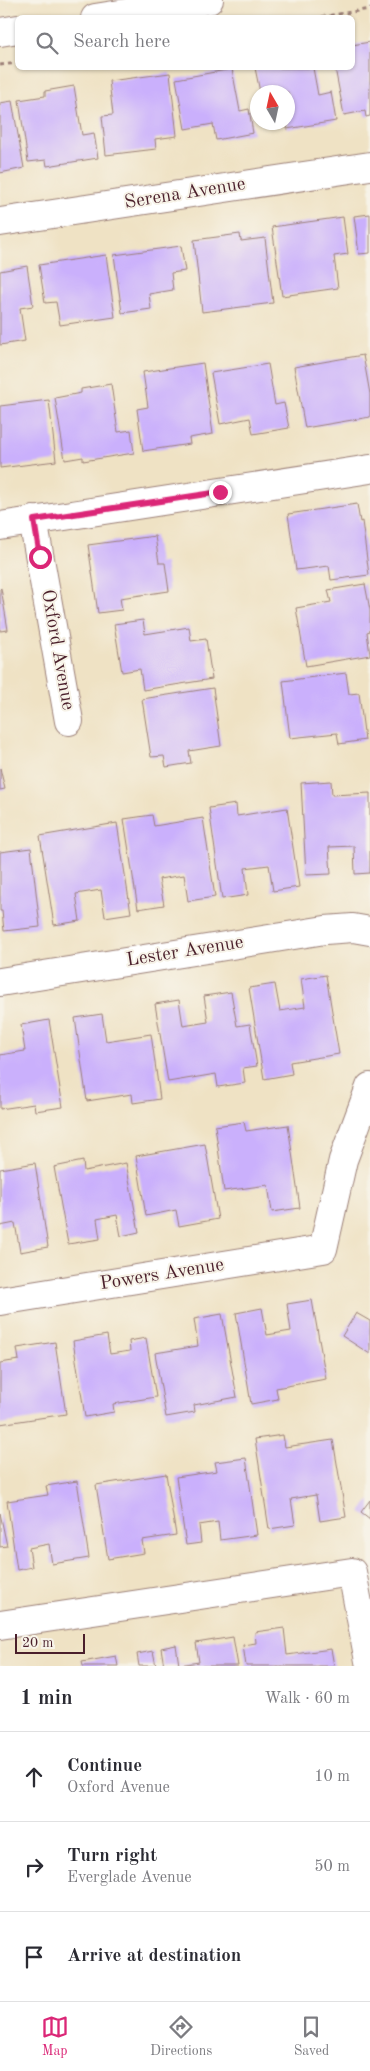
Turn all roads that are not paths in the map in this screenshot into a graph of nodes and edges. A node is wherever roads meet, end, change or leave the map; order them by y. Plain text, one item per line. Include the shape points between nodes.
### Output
1 (209, 0) edge
2 (114, 15) edge
3 (15, 30) edge
4 (0, 32) edge
5 (370, 166) edge
6 (0, 222) edge
7 (370, 469) edge
8 (34, 520) junction
9 (0, 526) edge
10 (69, 721) dead end
11 (370, 931) edge
12 (0, 982) edge
13 (370, 1087) edge
14 (0, 1301) edge
15 (0, 1626) edge
16 (370, 1666) edge

1 - 2 street
3 - 4 street
5 - 6 street, Serena Avenue
7 - 8 street
8 - 9 street
8 - 10 street, Oxford Avenue
11 - 12 street, Lester Avenue via 353,928 325,930
13 - 14 street, Powers Avenue via 343,1160 323,1249
15 - 16 street via 352,1572

